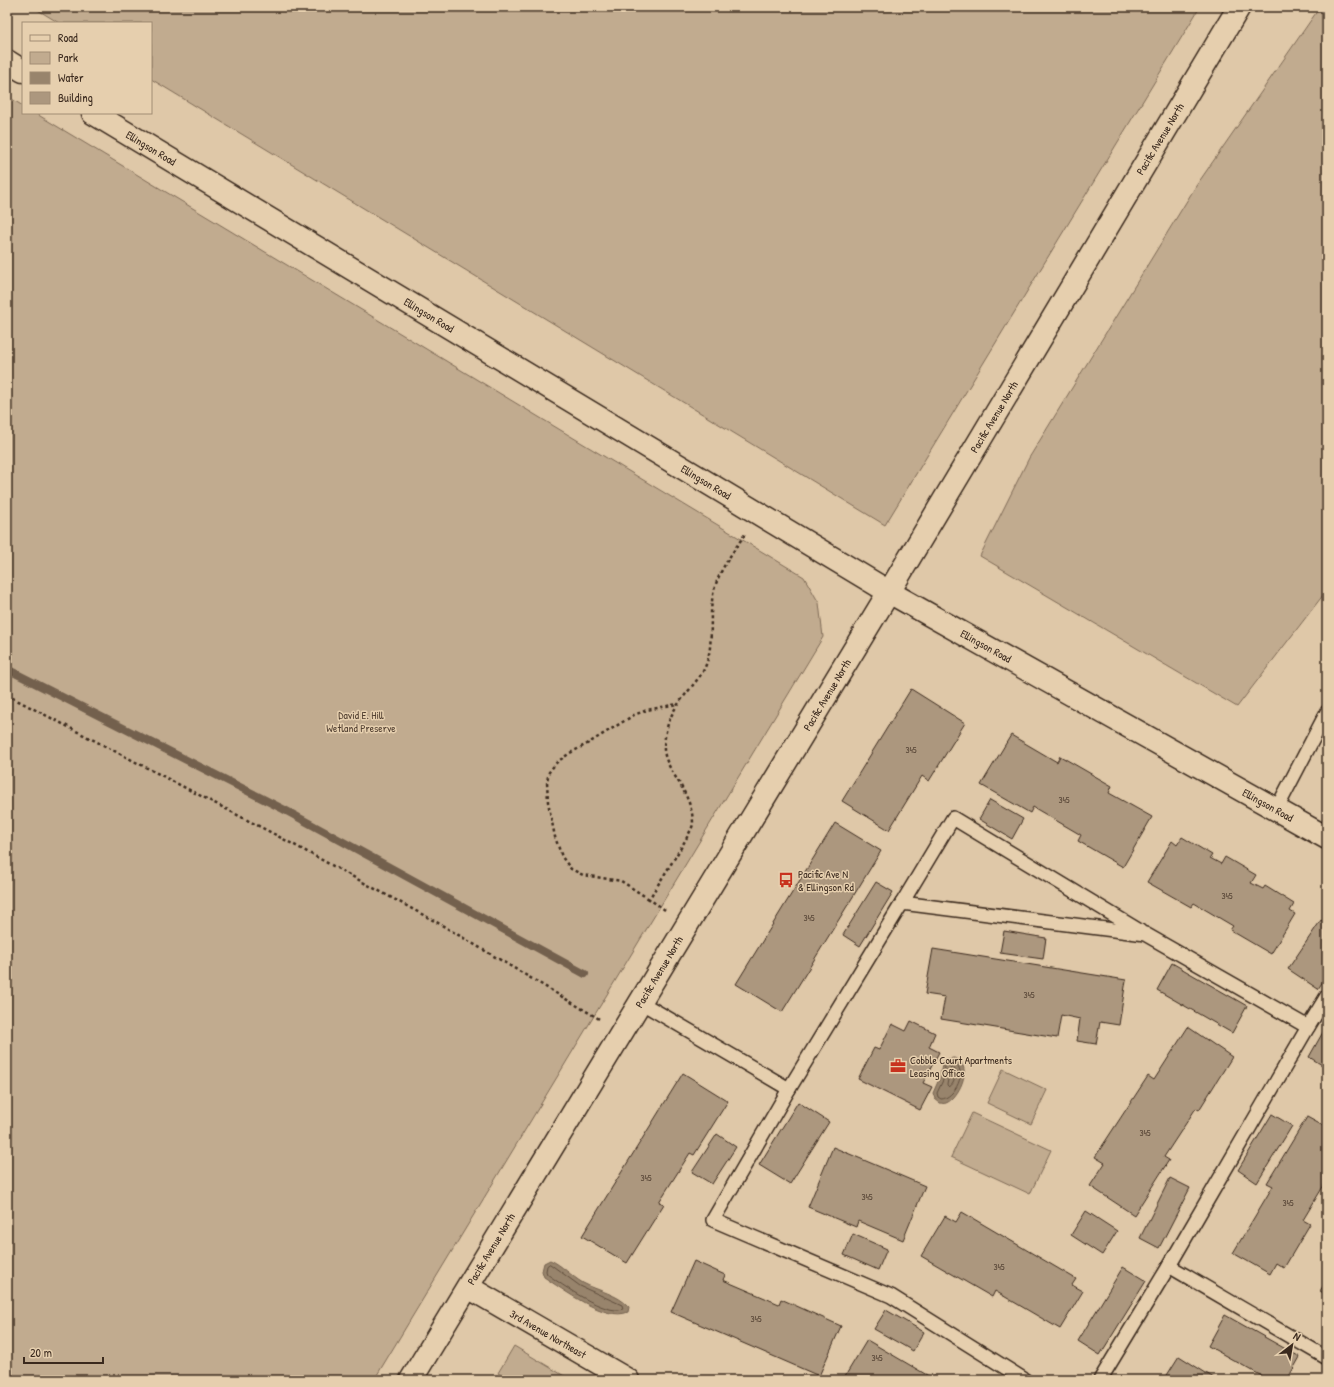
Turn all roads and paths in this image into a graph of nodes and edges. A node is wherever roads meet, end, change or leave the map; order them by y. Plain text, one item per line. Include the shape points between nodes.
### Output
1 (1239, 7) edge
2 (7, 61) edge
3 (22, 70) edge
4 (95, 114) edge
5 (746, 533) dead end
6 (890, 592) junction
7 (7, 695) edge
8 (677, 704) junction
9 (1327, 712) edge
10 (1276, 810) junction
11 (1327, 838) edge
12 (649, 899) junction
13 (902, 903) junction
14 (665, 910) dead end
15 (1145, 934) junction
16 (1327, 996) edge
17 (640, 1002) junction
18 (1308, 1027) junction
19 (622, 1032) junction
20 (789, 1089) junction
21 (1169, 1266) junction
22 (468, 1287) junction
23 (1327, 1358) edge
24 (411, 1380) edge
25 (628, 1380) edge
26 (1025, 1380) edge
27 (1100, 1380) edge

1 - 6 street, Pacific Avenue North
2 - 3 street
4 - 6 street, Ellingson Road
5 - 8 path via 722,568 715,585 709,656 705,668
6 - 10 street, Ellingson Road
6 - 17 street, Pacific Avenue North
7 - 19 path via 426,916
8 - 12 path via 667,726 664,748 668,762 690,802 693,826
8 - 12 path via 634,715 570,752 549,772 547,781 555,837 562,857 572,869 583,875 621,882
9 - 10 lane
10 - 11 street, Ellingson Road
12 - 14 path
13 - 15 lane
13 - 15 lane via 953,818
13 - 20 lane
15 - 18 lane
16 - 18 lane
17 - 19 street, Pacific Avenue North
17 - 20 lane
18 - 21 lane
19 - 22 street, Pacific Avenue North
20 - 26 lane via 713,1220 891,1296
21 - 23 lane
21 - 27 lane
22 - 24 street, Pacific Avenue North
22 - 25 street, 3rd Avenue Northeast

